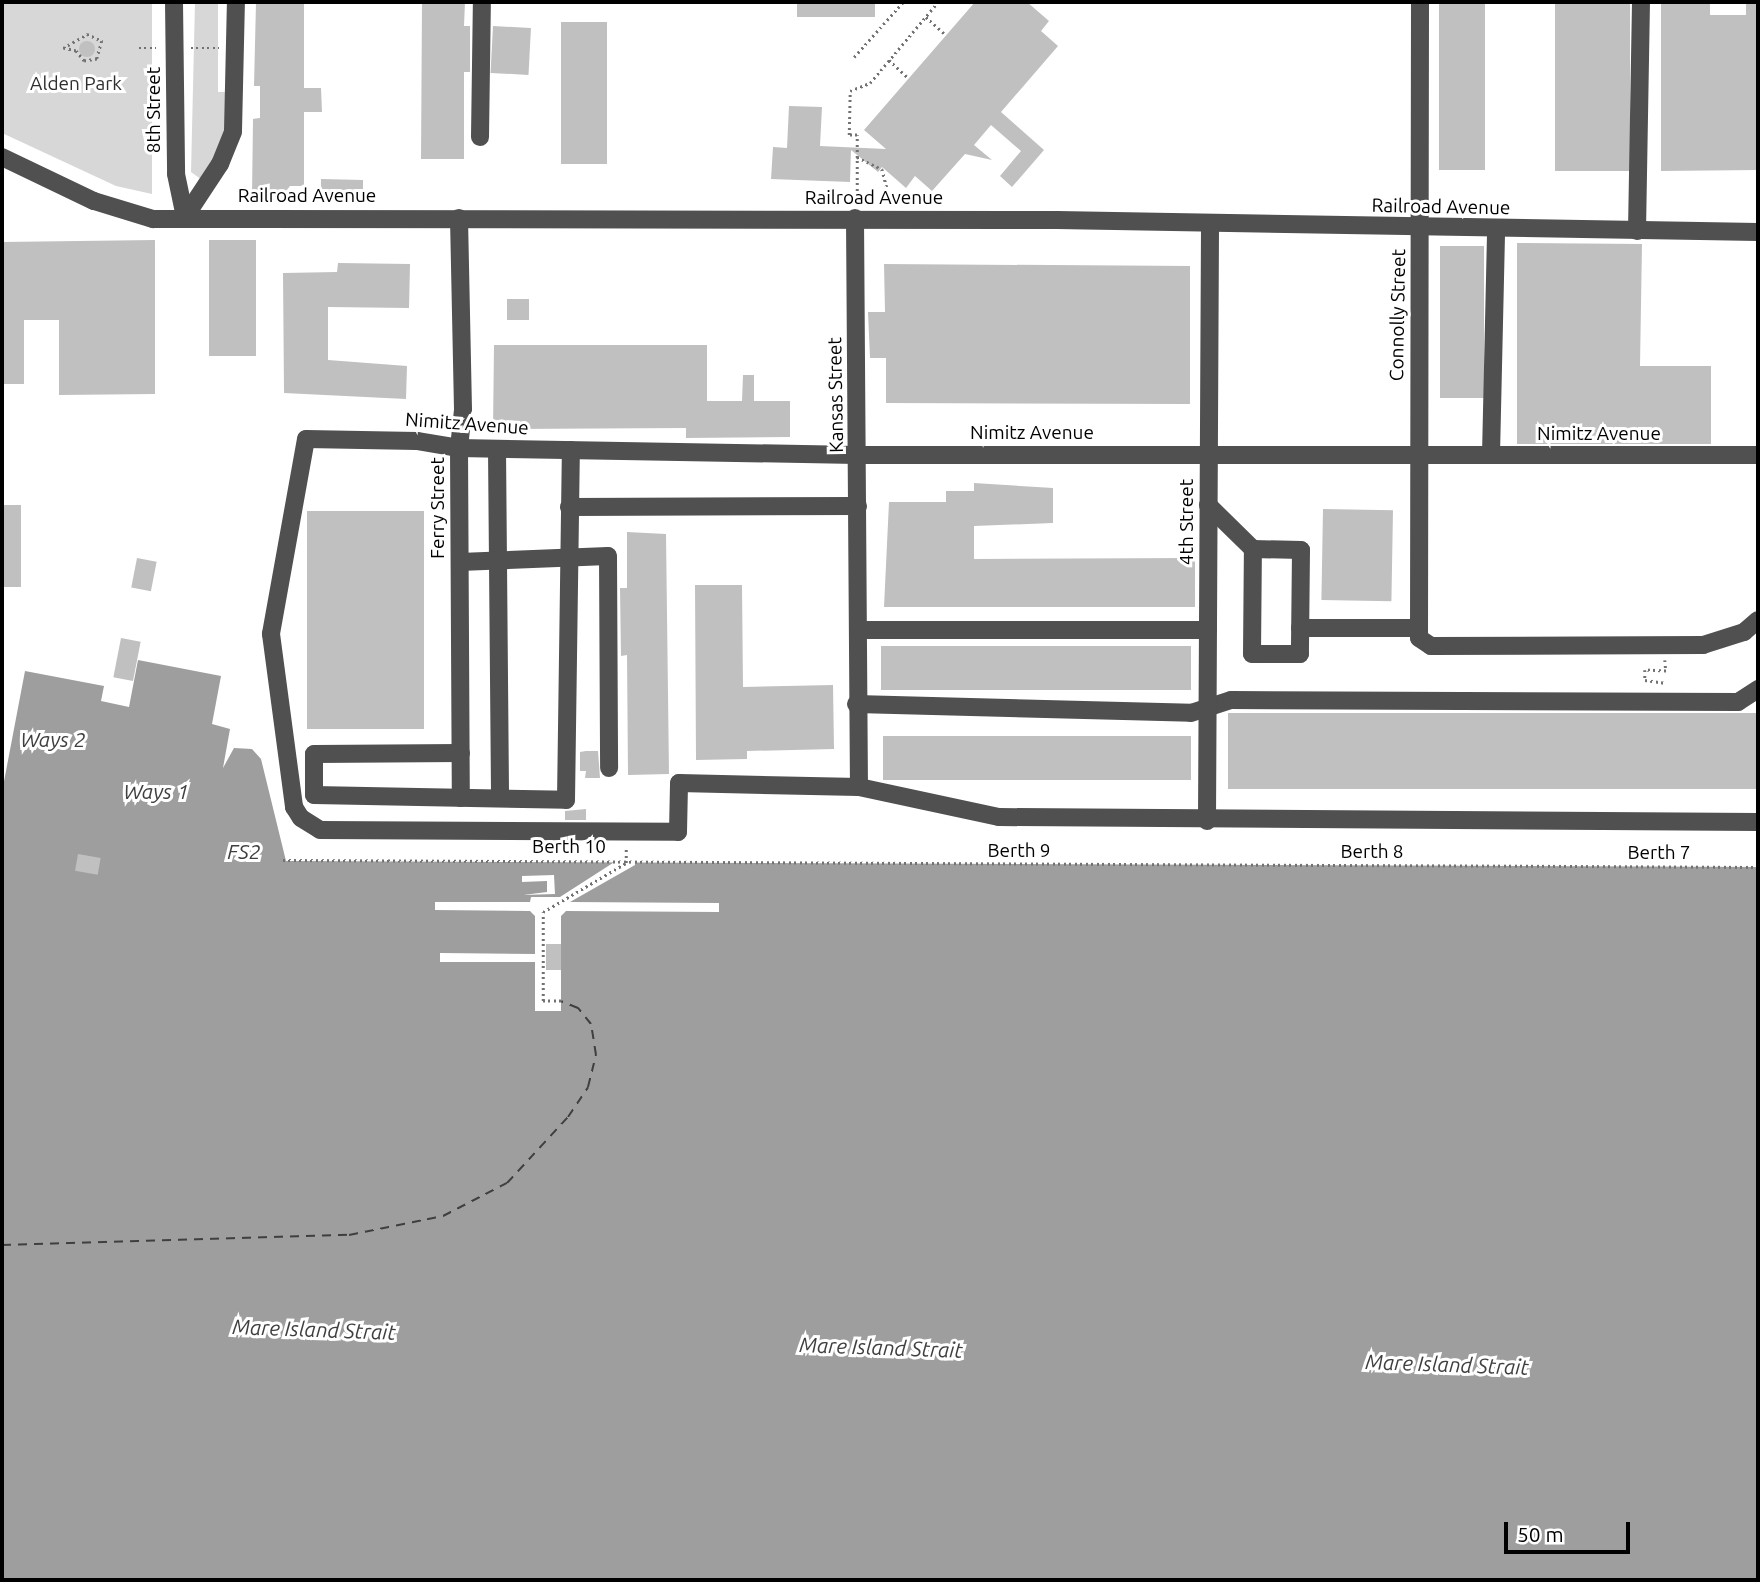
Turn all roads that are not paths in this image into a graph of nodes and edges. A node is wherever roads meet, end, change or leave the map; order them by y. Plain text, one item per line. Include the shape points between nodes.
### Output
1 (174, 2) edge
2 (236, 2) edge
3 (482, 2) edge
4 (1420, 2) edge
5 (1641, 2) edge
6 (480, 137) dead end
7 (2, 157) edge
8 (185, 217) junction
9 (458, 218) junction
10 (855, 218) junction
11 (1210, 223) junction
12 (1420, 228) junction
13 (1496, 229) junction
14 (1637, 231) junction
15 (1758, 232) edge
16 (459, 448) junction
17 (497, 449) junction
18 (571, 450) junction
19 (1209, 453) junction
20 (857, 455) junction
21 (1418, 455) junction
22 (1491, 455) junction
23 (1758, 455) edge
24 (1208, 505) junction
25 (858, 506) junction
26 (569, 507) junction
27 (1253, 549) junction
28 (568, 557) junction
29 (460, 562) junction
30 (500, 563) junction
31 (1758, 620) edge
32 (1300, 628) junction
33 (1417, 628) junction
34 (858, 630) junction
35 (1208, 630) junction
36 (1758, 689) edge
37 (856, 704) junction
38 (1209, 707) junction
39 (461, 753) junction
40 (608, 768) dead end
41 (859, 787) junction
42 (461, 798) junction
43 (500, 798) junction
44 (1207, 821) junction
45 (1758, 822) edge

1 - 8 street, 8th Street via 176,174
2 - 8 street via 233,131 219,164
3 - 6 street
4 - 12 street, Connolly Street
5 - 14 street
7 - 8 street, Railroad Avenue via 111,208 153,219
8 - 9 street, Railroad Avenue
9 - 10 street, Railroad Avenue
9 - 16 street, Ferry Street via 463,410
10 - 11 street, Railroad Avenue
10 - 20 street, Kansas Street
11 - 12 street, Railroad Avenue
11 - 19 street, 4th Street
12 - 13 street, Railroad Avenue
12 - 21 street, Connolly Street
13 - 14 street, Railroad Avenue
13 - 22 street
14 - 15 street, Railroad Avenue
16 - 17 street, Nimitz Avenue
16 - 29 street, Ferry Street
16 - 41 street, Nimitz Avenue via 417,440 306,439 271,634 291,794 300,818 309,826 320,830 678,832 679,783
17 - 18 street, Nimitz Avenue
17 - 30 street
18 - 20 street, Nimitz Avenue
18 - 26 street
19 - 20 street, Nimitz Avenue
19 - 21 street, Nimitz Avenue
19 - 24 street, 4th Street
20 - 25 street, Kansas Street
21 - 22 street, Nimitz Avenue
21 - 33 street, Connolly Street
22 - 23 street, Nimitz Avenue
24 - 27 street
24 - 35 street, 4th Street
25 - 26 street
25 - 34 street, Kansas Street
26 - 28 street
27 - 32 street via 1301,550
27 - 32 street via 1252,654 1300,654
28 - 30 street
28 - 40 street via 608,556
28 - 43 street via 566,800
29 - 30 street
29 - 39 street, Ferry Street
30 - 43 street
31 - 33 street via 1744,632 1703,645 1665,646 1431,646 1419,638
32 - 33 street
34 - 35 street
34 - 37 street, Kansas Street
35 - 38 street, 4th Street
36 - 38 street via 1738,702 1231,700
37 - 38 street via 1191,713
37 - 41 street, Kansas Street
38 - 44 street, 4th Street
39 - 42 street, Ferry Street
39 - 42 street via 314,754 314,794
41 - 44 street via 999,817
42 - 43 street
44 - 45 street

